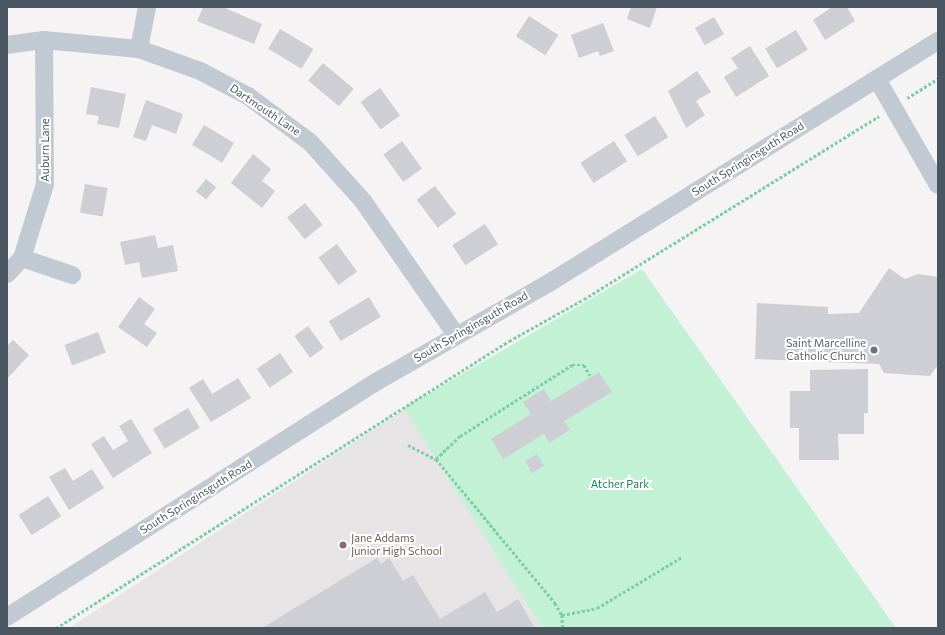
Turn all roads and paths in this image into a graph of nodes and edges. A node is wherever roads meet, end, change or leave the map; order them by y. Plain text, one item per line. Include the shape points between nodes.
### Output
1 (147, 7) edge
2 (44, 40) junction
3 (938, 41) edge
4 (7, 45) edge
5 (139, 49) junction
6 (877, 79) junction
7 (938, 79) edge
8 (894, 106) junction
9 (938, 185) edge
10 (22, 258) junction
11 (7, 274) edge
12 (72, 275) dead end
13 (456, 335) junction
14 (590, 375) dead end
15 (408, 445) dead end
16 (436, 459) junction
17 (682, 557) dead end
18 (562, 615) junction
19 (12, 620) edge
20 (56, 628) edge
21 (564, 628) edge

1 - 5 street
2 - 4 street, Dartmouth Lane
2 - 5 street, Dartmouth Lane
2 - 10 street, Auburn Lane via 45,184
3 - 6 street, South Springinsguth Road
5 - 13 street, Dartmouth Lane via 230,85 310,142 363,201
6 - 8 street
6 - 13 street, South Springinsguth Road via 549,283
7 - 8 path
8 - 9 street
8 - 20 path via 584,300 509,341
10 - 11 street, Auburn Lane
10 - 12 street
13 - 19 street, South Springinsguth Road
14 - 16 path via 584,365 572,364 460,436
15 - 16 path
16 - 18 path
17 - 18 path via 597,608 584,614
18 - 21 path

